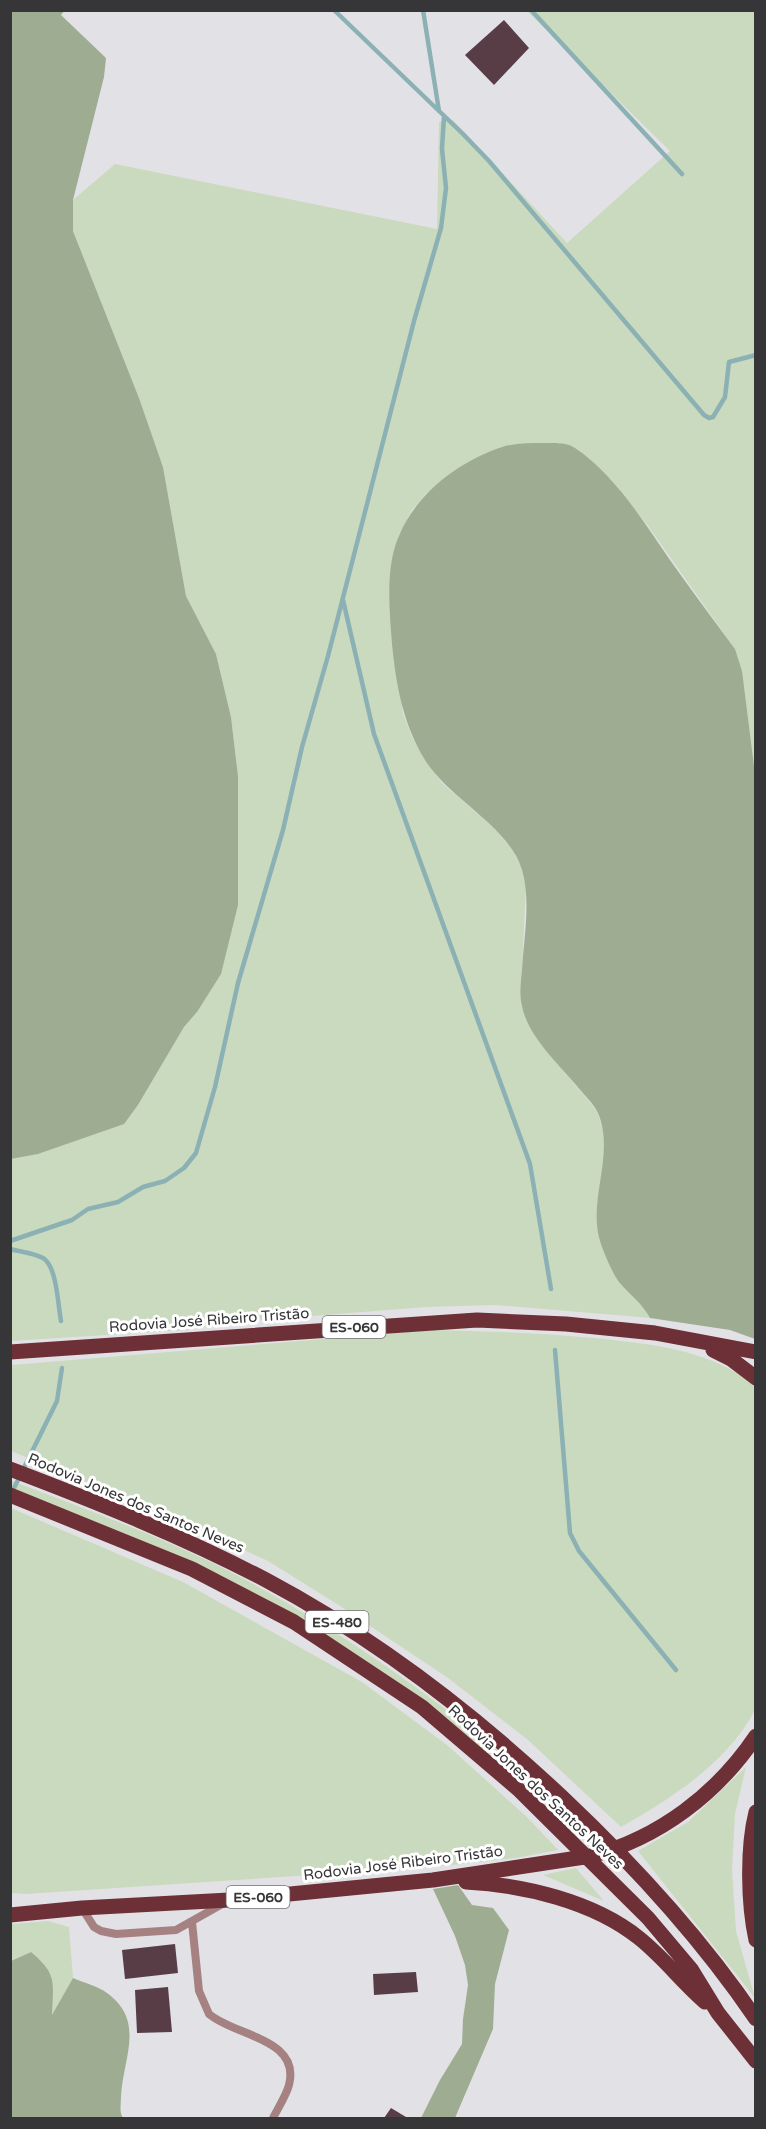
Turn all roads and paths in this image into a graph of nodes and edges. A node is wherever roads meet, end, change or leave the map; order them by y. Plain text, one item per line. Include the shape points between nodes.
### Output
1 (697, 1341) junction
2 (10, 1352) edge
3 (756, 1352) edge
4 (756, 1378) edge
5 (10, 1469) edge
6 (10, 1495) edge
7 (756, 1736) edge
8 (756, 1812) edge
9 (617, 1849) junction
10 (586, 1856) junction
11 (433, 1880) junction
12 (230, 1900) junction
13 (10, 1906) edge
14 (82, 1908) junction
15 (10, 1915) edge
16 (192, 1922) junction
17 (756, 1940) edge
18 (718, 2013) junction
19 (756, 2019) edge
20 (756, 2061) edge
21 (273, 2118) edge

1 - 2 main road, Rodovia José Ribeiro Tristão / ES-060 via 566,1324 477,1320
1 - 3 main road, ES-060
1 - 4 main road
5 - 9 main road, Rodovia Jones dos Santos Neves / ES-480 via 203,1548 308,1604 471,1716
6 - 10 main road, Rodovia Jones dos Santos Neves / ES-480 via 192,1569 294,1622 430,1713
7 - 9 main road, Rodovia José Ribeiro Tristão / ES-060 via 720,1780 679,1816
8 - 17 main road via 750,1866
9 - 10 main road, Rodovia José Ribeiro Tristão / ES-060
9 - 19 main road, Rodovia Jones dos Santos Neves / ES-480 via 670,1909
10 - 11 main road, Rodovia José Ribeiro Tristão / ES-060
10 - 18 main road, Rodovia Jones dos Santos Neves / ES-480 via 678,1952
11 - 12 main road, Rodovia José Ribeiro Tristão / ES-060
11 - 18 main road via 494,1883 559,1898 615,1922 638,1937
12 - 14 main road, Rodovia José Ribeiro Tristão / ES-060
12 - 16 lane
13 - 14 main road
14 - 15 main road, Rodovia José Ribeiro Tristão / ES-060
14 - 16 lane via 94,1927 107,1933 172,1931
16 - 21 lane via 199,1991 209,2014 278,2048 286,2057 289,2085
18 - 20 main road, Rodovia Jones dos Santos Neves / ES-480

